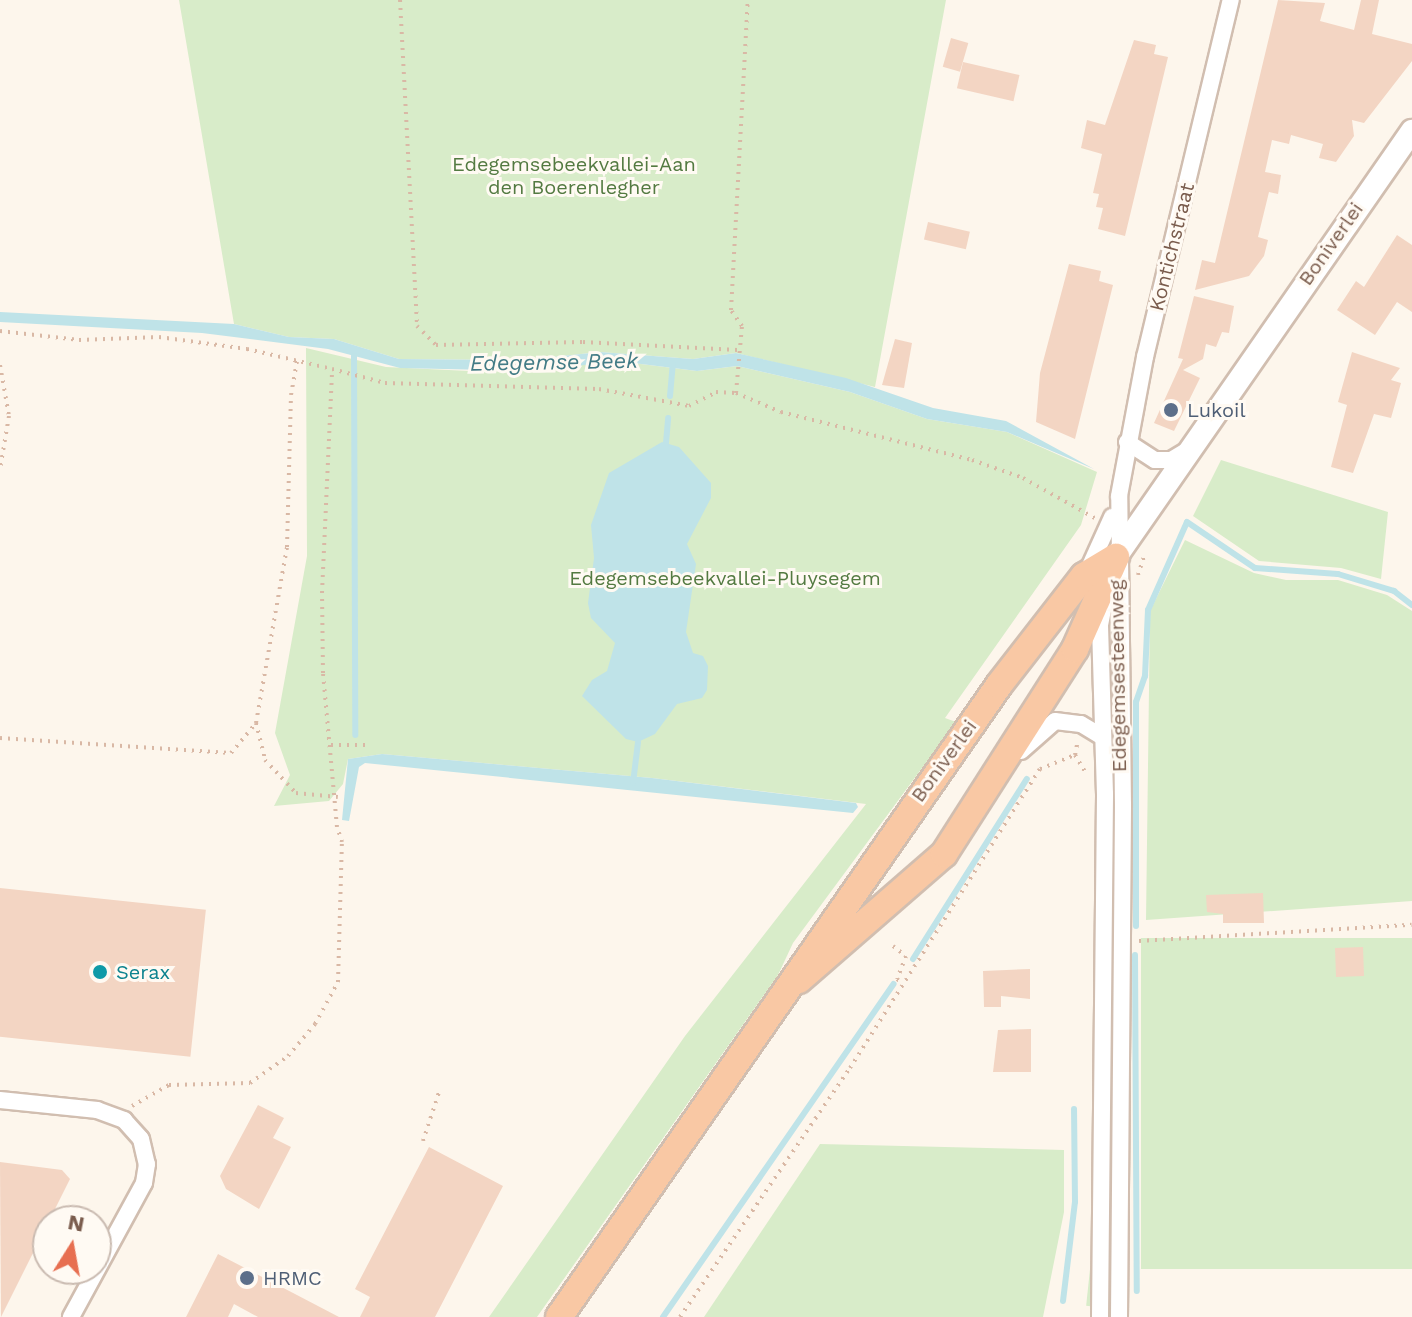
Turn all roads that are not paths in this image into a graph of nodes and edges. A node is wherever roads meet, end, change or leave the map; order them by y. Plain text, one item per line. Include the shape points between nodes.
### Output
1 (1231, 0) edge
2 (1412, 131) edge
3 (1127, 442) junction
4 (1191, 449) junction
5 (1119, 496) junction
6 (1116, 557) junction
7 (1084, 576) junction
8 (1101, 736) junction
9 (997, 775) junction
10 (793, 984) junction
11 (0, 1100) edge
12 (71, 1317) edge
13 (559, 1317) edge
14 (1100, 1317) edge
15 (1119, 1317) edge

1 - 3 street, Kontichstraat
2 - 4 main road, Boniverlei
3 - 4 street via 1155,460 1171,460
3 - 5 street, Kontichstraat
4 - 6 main road, Boniverlei
5 - 6 street, Kontichstraat
5 - 7 street, Kontichstraat via 1103,546
6 - 7 highway, Boniverlei
6 - 8 street, Edegemsesteenweg via 1100,625
6 - 9 highway, Boniverlei via 1075,649
6 - 15 street, Edegemsesteenweg via 1122,942
7 - 10 highway, Boniverlei via 905,814
8 - 9 street, Boniverlei via 1081,724 1055,721
8 - 14 street, Edegemsesteenweg via 1105,809
9 - 10 highway, Boniverlei via 944,854
10 - 13 highway, Boniverlei
11 - 12 street via 97,1110 118,1118 141,1139 147,1164 144,1183

